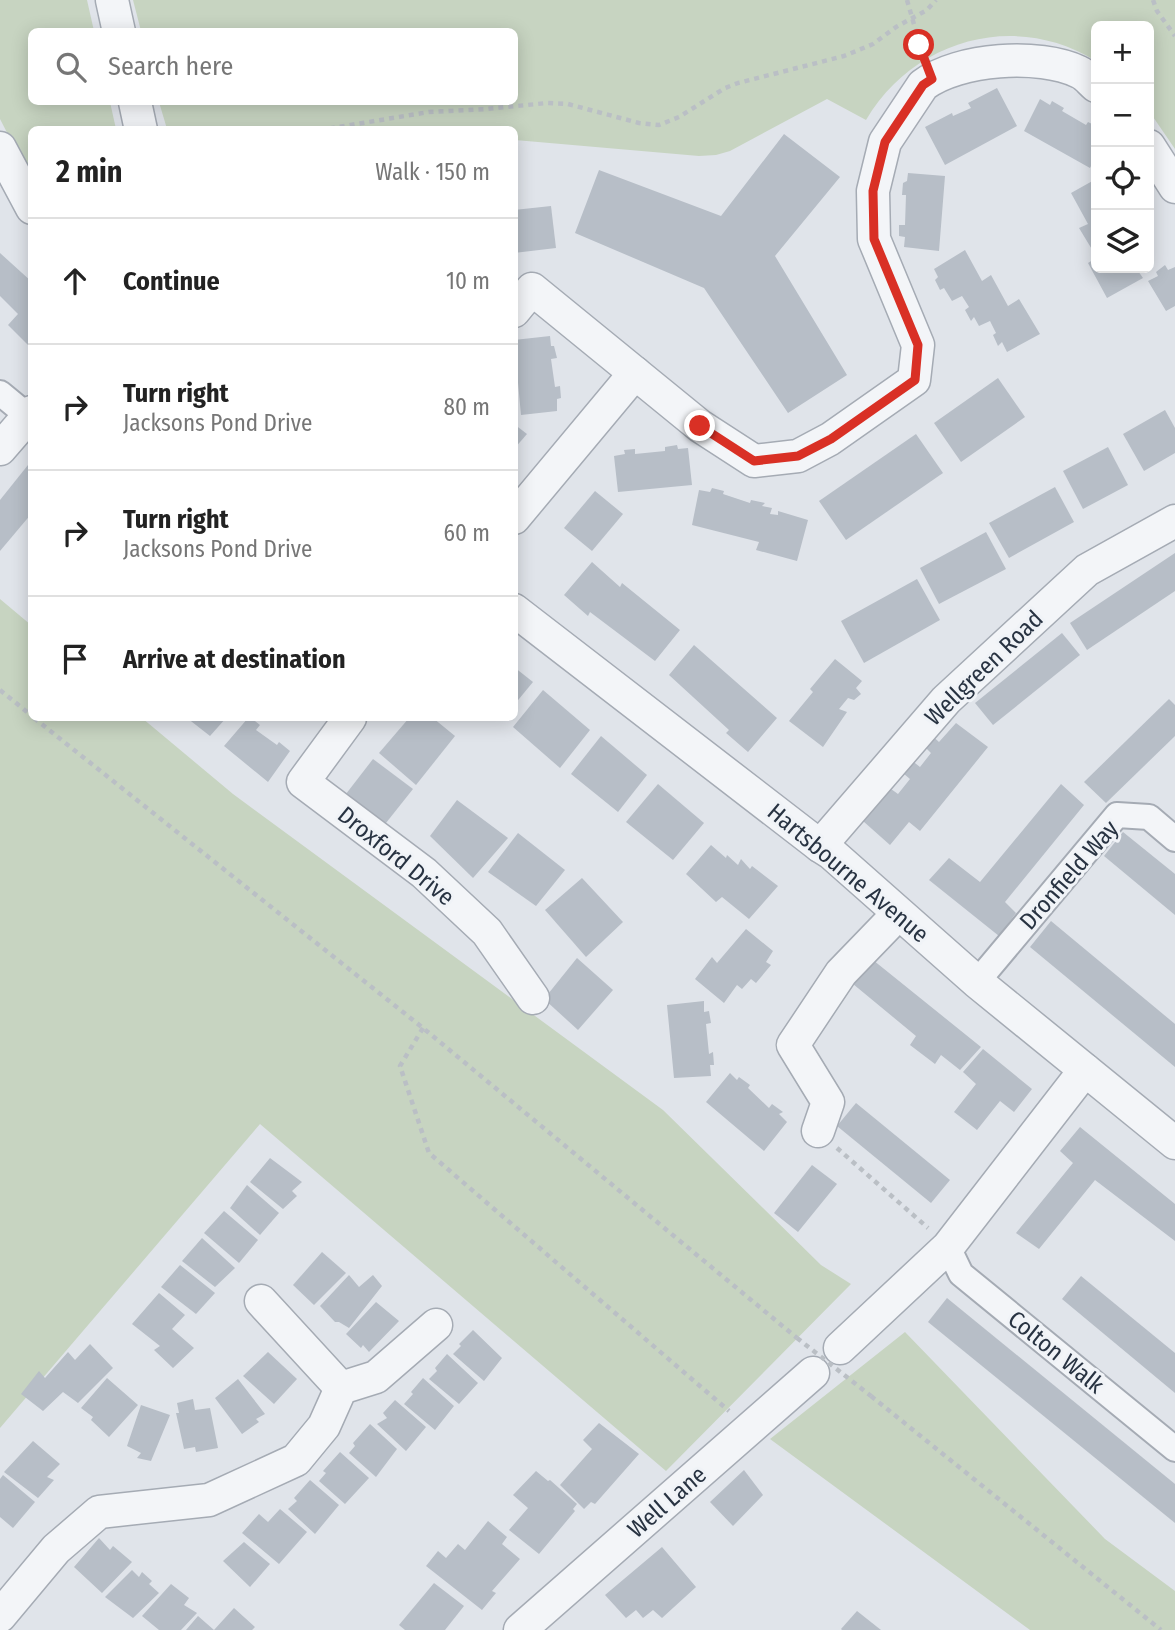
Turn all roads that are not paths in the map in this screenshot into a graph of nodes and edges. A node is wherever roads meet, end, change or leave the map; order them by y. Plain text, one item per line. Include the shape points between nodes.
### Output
1 (112, 0) edge
2 (118, 28) edge
3 (1094, 84) edge
4 (136, 105) edge
5 (140, 126) edge
6 (1150, 147) edge
7 (0, 148) edge
8 (1175, 187) edge
9 (28, 200) edge
10 (518, 306) edge
11 (635, 373) junction
12 (0, 393) edge
13 (28, 413) edge
14 (28, 416) edge
15 (0, 449) edge
16 (518, 513) edge
17 (1175, 521) edge
18 (518, 613) edge
19 (348, 721) edge
20 (1175, 839) edge
21 (820, 846) junction
22 (898, 914) junction
23 (977, 982) junction
24 (533, 998) dead end
25 (1085, 1070) junction
26 (818, 1131) road end
27 (1175, 1143) edge
28 (948, 1247) junction
29 (261, 1301) dead end
30 (436, 1325) dead end
31 (840, 1348) dead end
32 (813, 1373) dead end
33 (341, 1388) junction
34 (1175, 1449) edge
35 (0, 1616) edge
36 (520, 1630) edge

1 - 2 street
3 - 11 street via 1081,73 1044,61 1010,60 967,66 923,85 885,142 873,191 874,239 918,345 915,380 831,439 798,456 754,461 700,426
4 - 5 street
6 - 8 street
7 - 9 street
10 - 11 street via 532,289
11 - 16 street
12 - 13 street
14 - 15 street
17 - 21 street, Wellgreen Road via 1087,570 946,700
18 - 21 street, Hartsbourne Avenue
19 - 24 street, Droxford Drive via 303,782 424,873 487,932
20 - 23 street, Dronfield Way via 1149,817 1117,815
21 - 22 street, Hartsbourne Avenue
22 - 23 street, Hartsbourne Avenue
22 - 26 street via 841,973 793,1045 828,1102
23 - 25 street, Hartsbourne Avenue
25 - 27 street, Hartsbourne Avenue
25 - 28 street
28 - 31 street
28 - 34 street, Colton Walk via 961,1274
29 - 33 street
30 - 33 street via 376,1377
32 - 36 street, Well Lane
33 - 35 street via 324,1426 296,1460 209,1500 99,1512 56,1549

